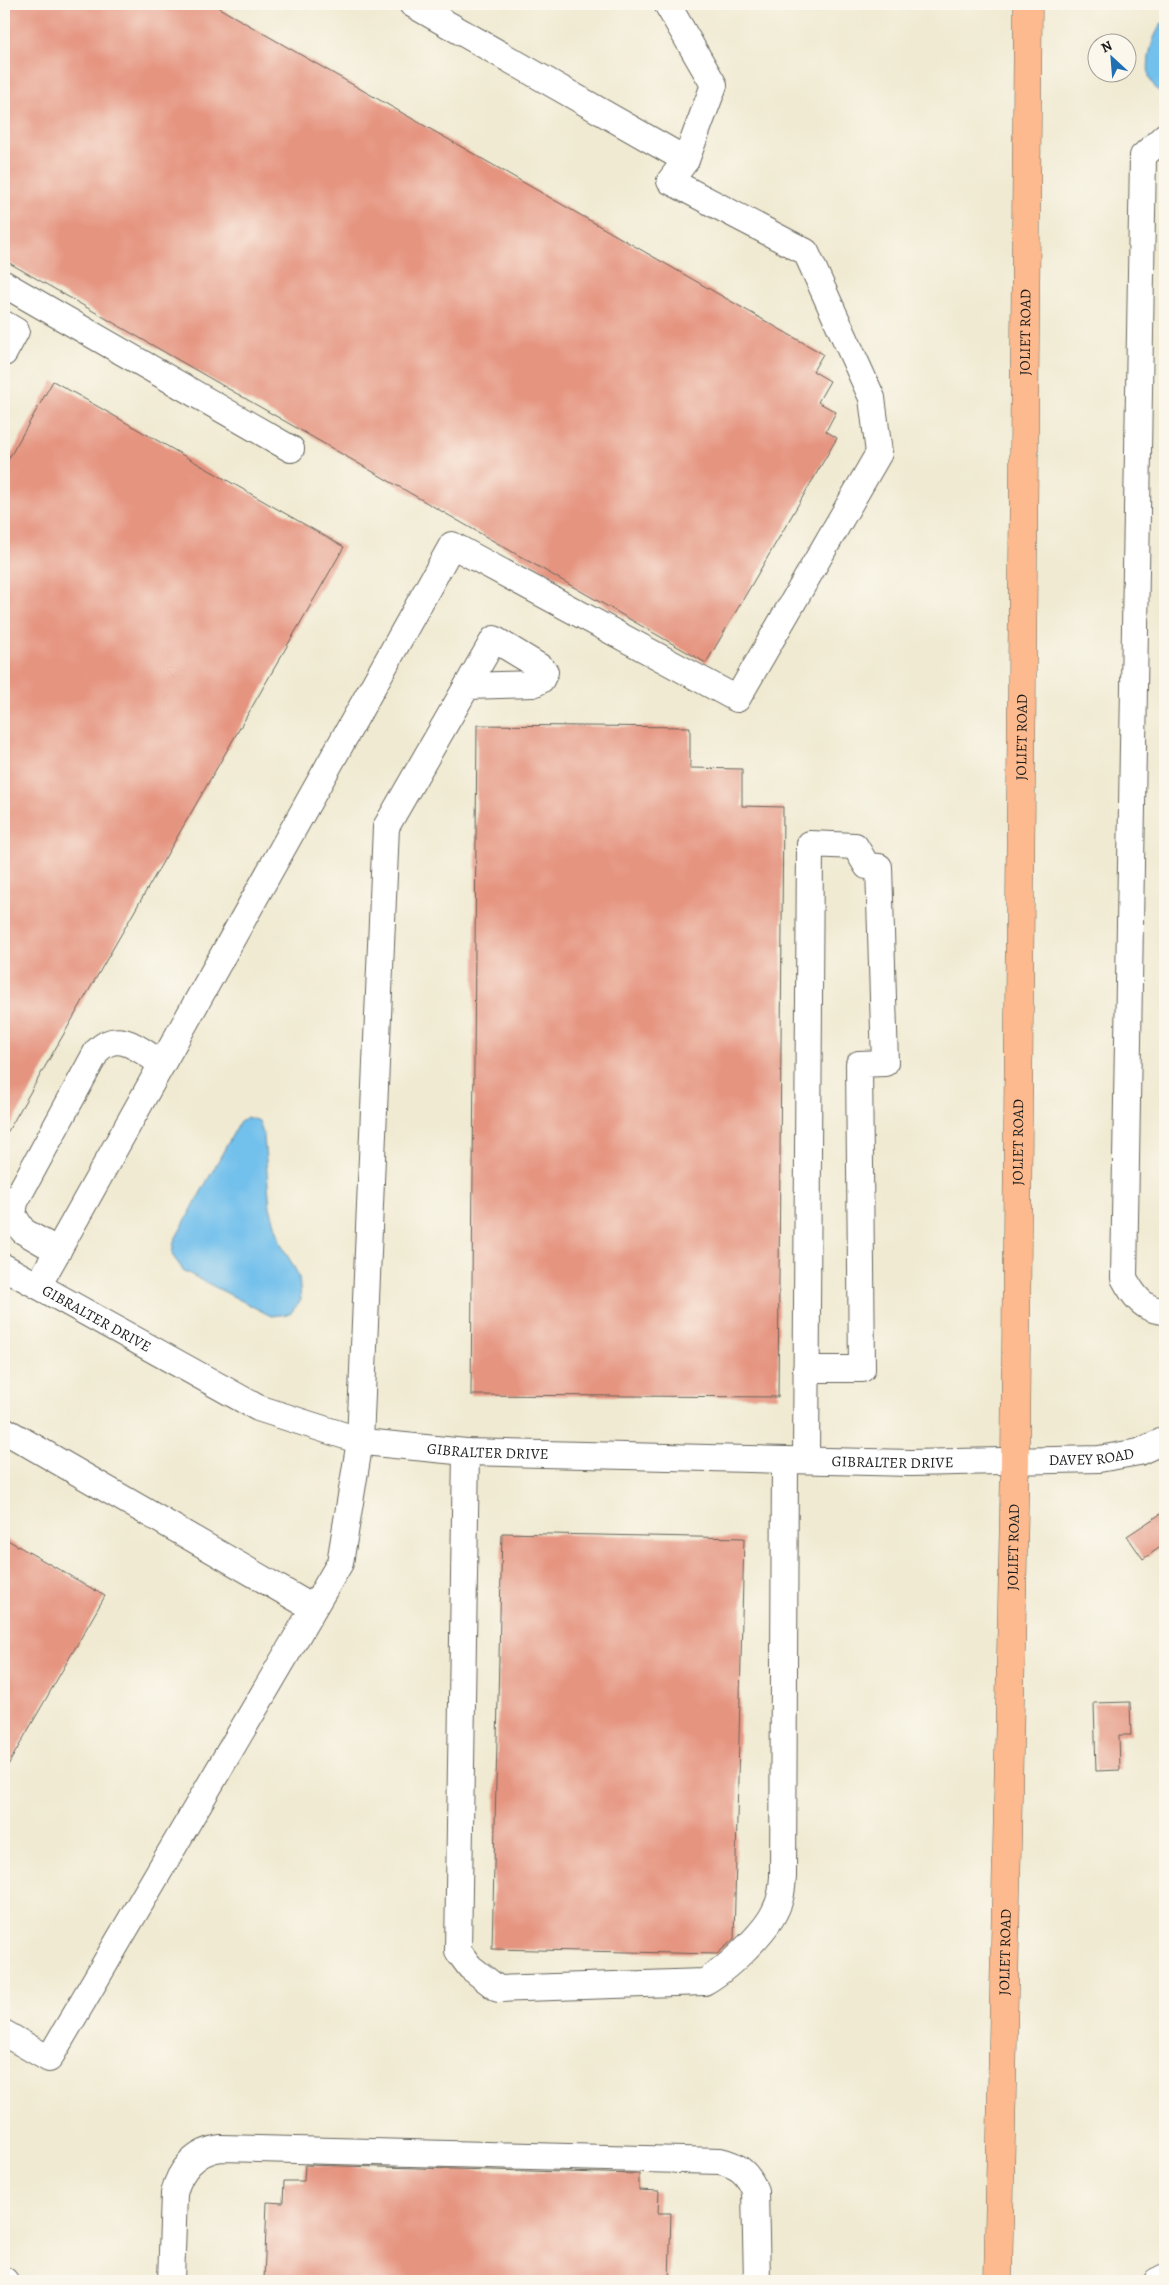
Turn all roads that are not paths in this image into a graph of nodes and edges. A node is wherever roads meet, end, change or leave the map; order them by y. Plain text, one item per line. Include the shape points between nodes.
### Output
1 (412, 4) edge
2 (667, 4) edge
3 (1028, 4) edge
4 (1165, 136) edge
5 (686, 160) junction
6 (4, 284) edge
7 (4, 324) edge
8 (4, 353) edge
9 (291, 449) dead end
10 (468, 686) dead end
11 (162, 1064) junction
12 (58, 1251) junction
13 (4, 1266) edge
14 (38, 1286) junction
15 (1165, 1311) edge
16 (806, 1369) junction
17 (4, 1430) edge
18 (1165, 1440) edge
19 (360, 1441) junction
20 (466, 1452) junction
21 (796, 1460) junction
22 (1015, 1460) junction
23 (314, 1608) junction
24 (4, 2033) edge
25 (1165, 2277) edge
26 (171, 2281) edge
27 (757, 2281) edge
28 (998, 2281) edge
29 (1157, 2281) edge

1 - 5 street
2 - 5 street via 714,86
3 - 22 main road, JOLIET ROAD
4 - 15 street via 1142,156 1124,1278 1134,1297 1156,1311
5 - 11 street via 670,181 806,252 872,398 879,453 747,682 737,699 452,545
6 - 9 street
7 - 8 street via 16,331
10 - 19 street via 386,827
11 - 12 street
11 - 12 street via 122,1040 111,1040 97,1051 15,1202 13,1215 23,1231
12 - 14 street
13 - 14 street, GIBRALTER DRIVE
14 - 19 street, GIBRALTER DRIVE via 258,1408
16 - 16 street via 810,844 855,846 867,866 879,867 886,1063 859,1064 862,1369
16 - 21 street
17 - 23 street
18 - 22 street, DAVEY ROAD via 1139,1452 1099,1460
19 - 20 street, GIBRALTER DRIVE
19 - 23 street via 340,1563
20 - 21 street, GIBRALTER DRIVE
20 - 21 street via 458,1951 470,1967 498,1989 704,1982 718,1975 775,1913 783,1877
21 - 22 street, GIBRALTER DRIVE via 911,1463
22 - 28 main road, JOLIET ROAD
23 - 24 street via 50,2059
25 - 29 street
26 - 27 street via 177,2180 200,2154 221,2148 720,2161 733,2164 751,2180 755,2191

